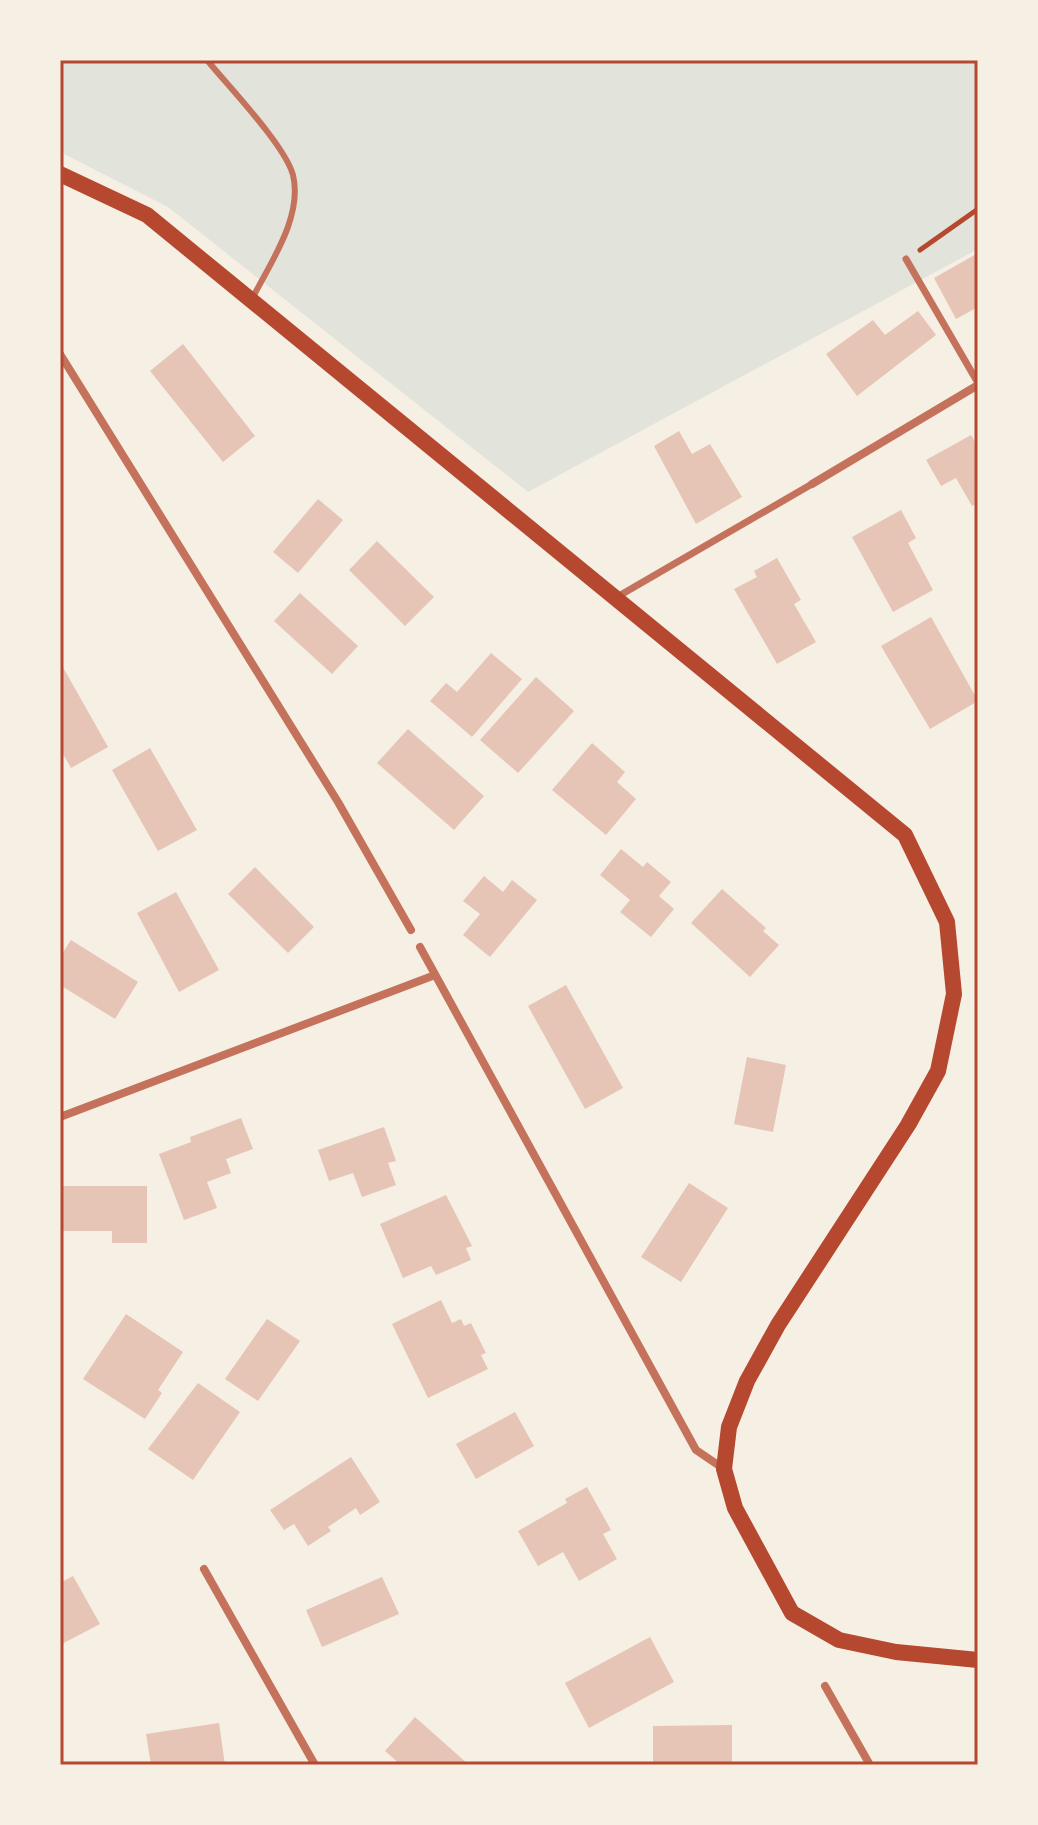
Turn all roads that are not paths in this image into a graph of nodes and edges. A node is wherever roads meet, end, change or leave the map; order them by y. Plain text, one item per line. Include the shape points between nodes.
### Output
1 (207, 60) edge
2 (60, 174) edge
3 (906, 259) road end
4 (251, 300) junction
5 (60, 354) edge
6 (978, 384) edge
7 (812, 484) joint
8 (616, 598) junction
9 (411, 930) dead end
10 (420, 947) dead end
11 (435, 975) junction
12 (60, 1117) edge
13 (724, 1469) junction
14 (204, 1569) dead end
15 (978, 1660) edge
16 (825, 1686) dead end
17 (315, 1765) edge
18 (870, 1765) edge

1 - 4 lane via 282,153 293,175 293,204 283,239
2 - 4 main road via 147,215
3 - 6 street
4 - 8 main road
5 - 9 street via 338,802
6 - 7 street
7 - 8 street
8 - 13 main road via 905,835 947,922 954,994 938,1071 747,1381 729,1427
10 - 11 street
11 - 12 street
11 - 13 street via 696,1450
13 - 15 main road via 735,1508 792,1613 839,1640
14 - 17 street
16 - 18 street

